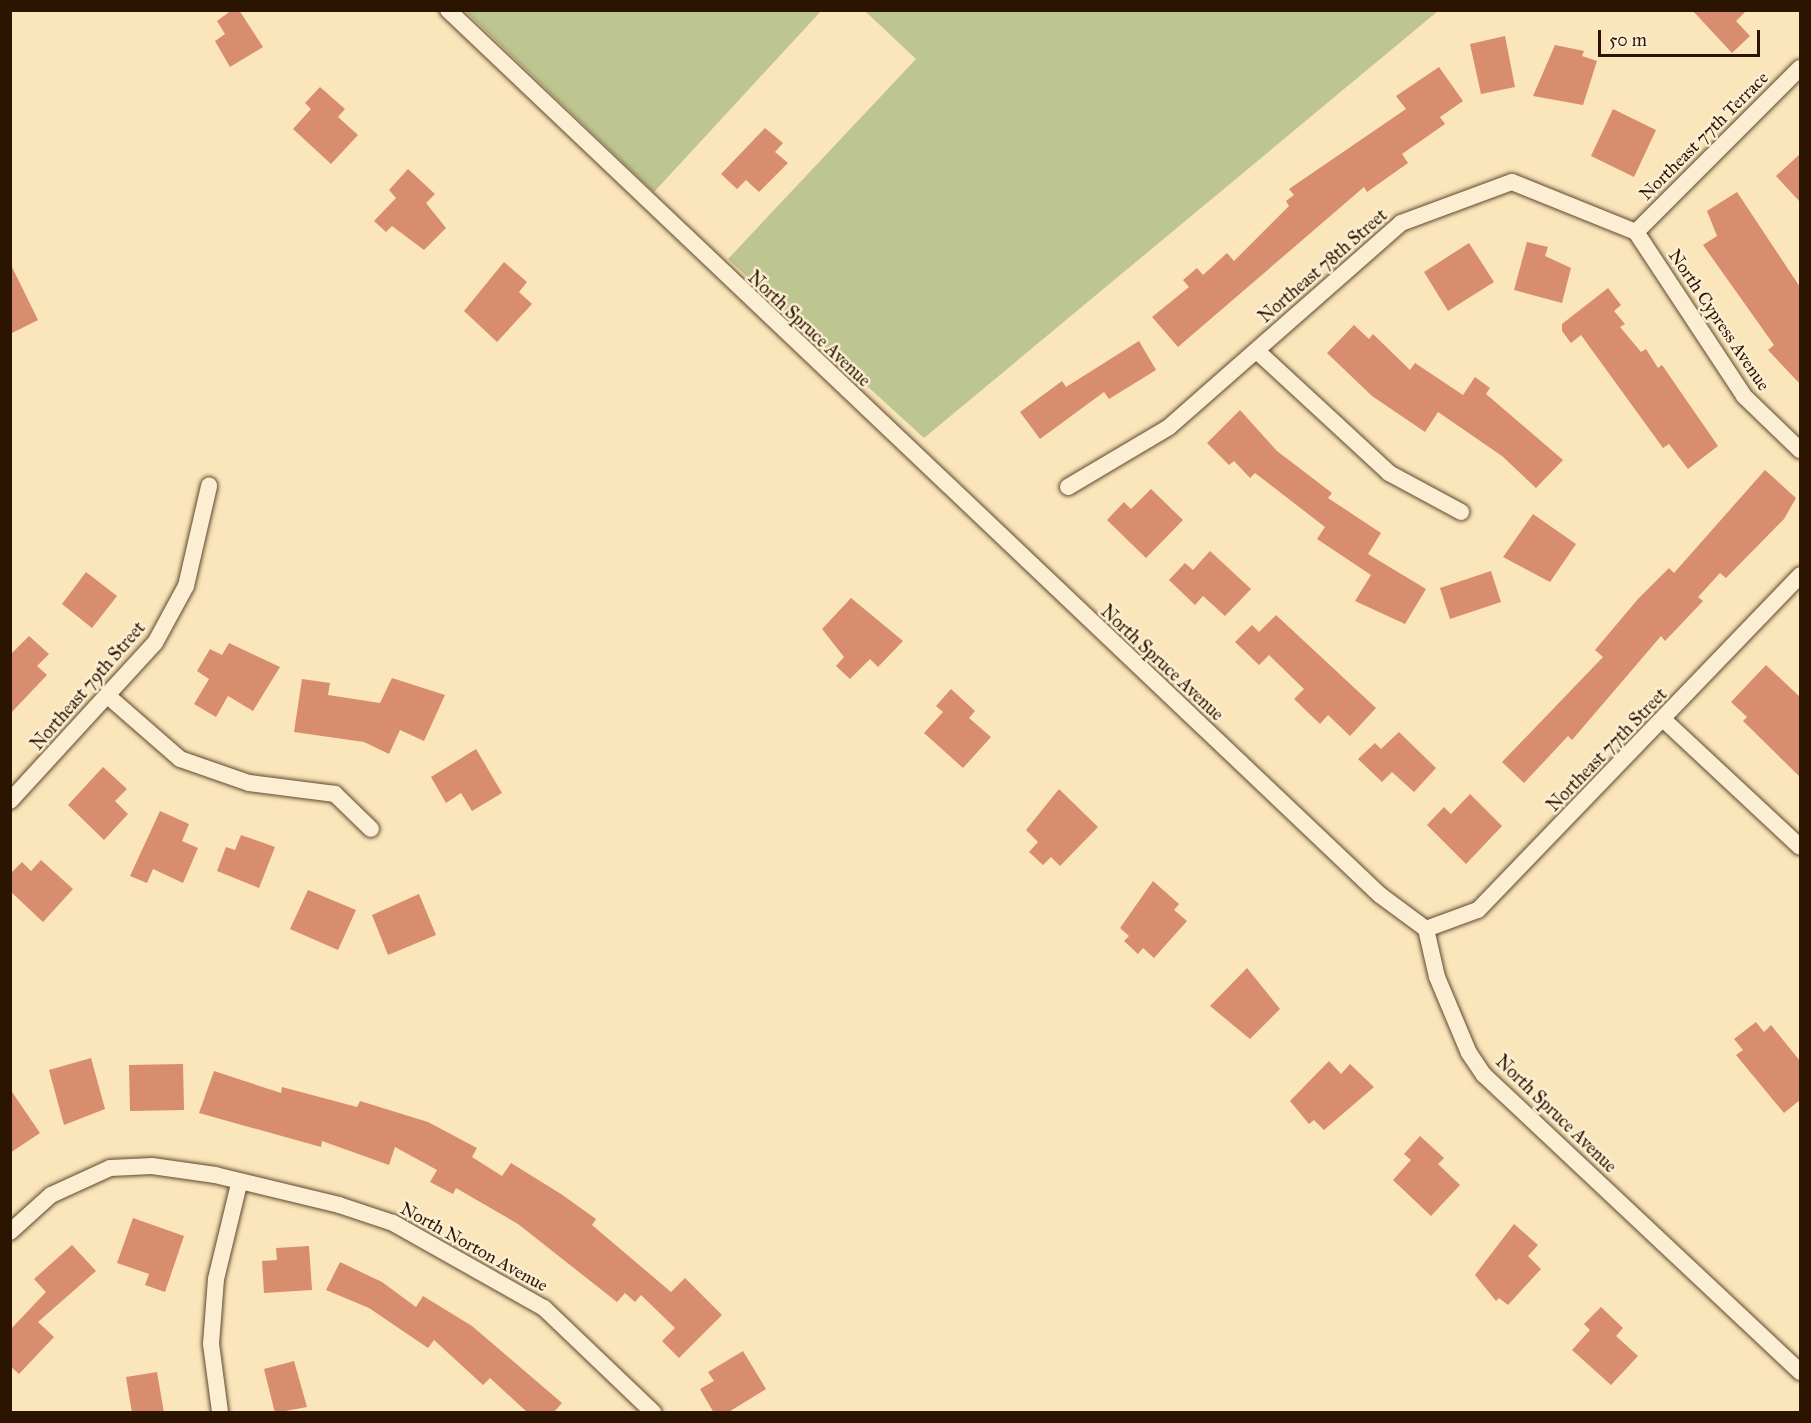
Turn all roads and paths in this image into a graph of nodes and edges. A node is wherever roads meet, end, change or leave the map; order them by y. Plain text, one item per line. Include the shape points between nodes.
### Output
1 (448, 10) edge
2 (1800, 68) edge
3 (1636, 232) junction
4 (1257, 351) junction
5 (1800, 450) edge
6 (208, 486) dead end
7 (1068, 487) dead end
8 (1461, 512) dead end
9 (1800, 575) edge
10 (109, 697) junction
11 (1664, 720) junction
12 (10, 801) edge
13 (371, 828) dead end
14 (1800, 847) edge
15 (1426, 929) junction
16 (239, 1184) junction
17 (10, 1232) edge
18 (1800, 1371) edge
19 (220, 1413) edge
20 (653, 1413) edge

1 - 15 street, North Spruce Avenue via 1380,895
2 - 3 street, Northeast 77th Terrace
3 - 4 street, Northeast 78th Street via 1512,182 1401,223
3 - 5 street, North Cypress Avenue via 1744,396
4 - 7 street, Northeast 78th Street via 1169,427
4 - 8 street via 1389,473
6 - 10 street, Northeast 79th Street via 186,586 155,644
9 - 11 street, Northeast 77th Street
10 - 12 street, Northeast 79th Street
10 - 13 street via 180,759 249,783 335,794
11 - 14 street
11 - 15 street, Northeast 77th Street via 1478,910
15 - 18 street, North Spruce Avenue via 1437,977 1469,1053 1484,1075
16 - 17 street, North Norton Avenue via 152,1166 111,1168 51,1195
16 - 19 street via 216,1279 211,1344
16 - 20 street, North Norton Avenue via 339,1205 393,1223 476,1267 543,1308 611,1367

